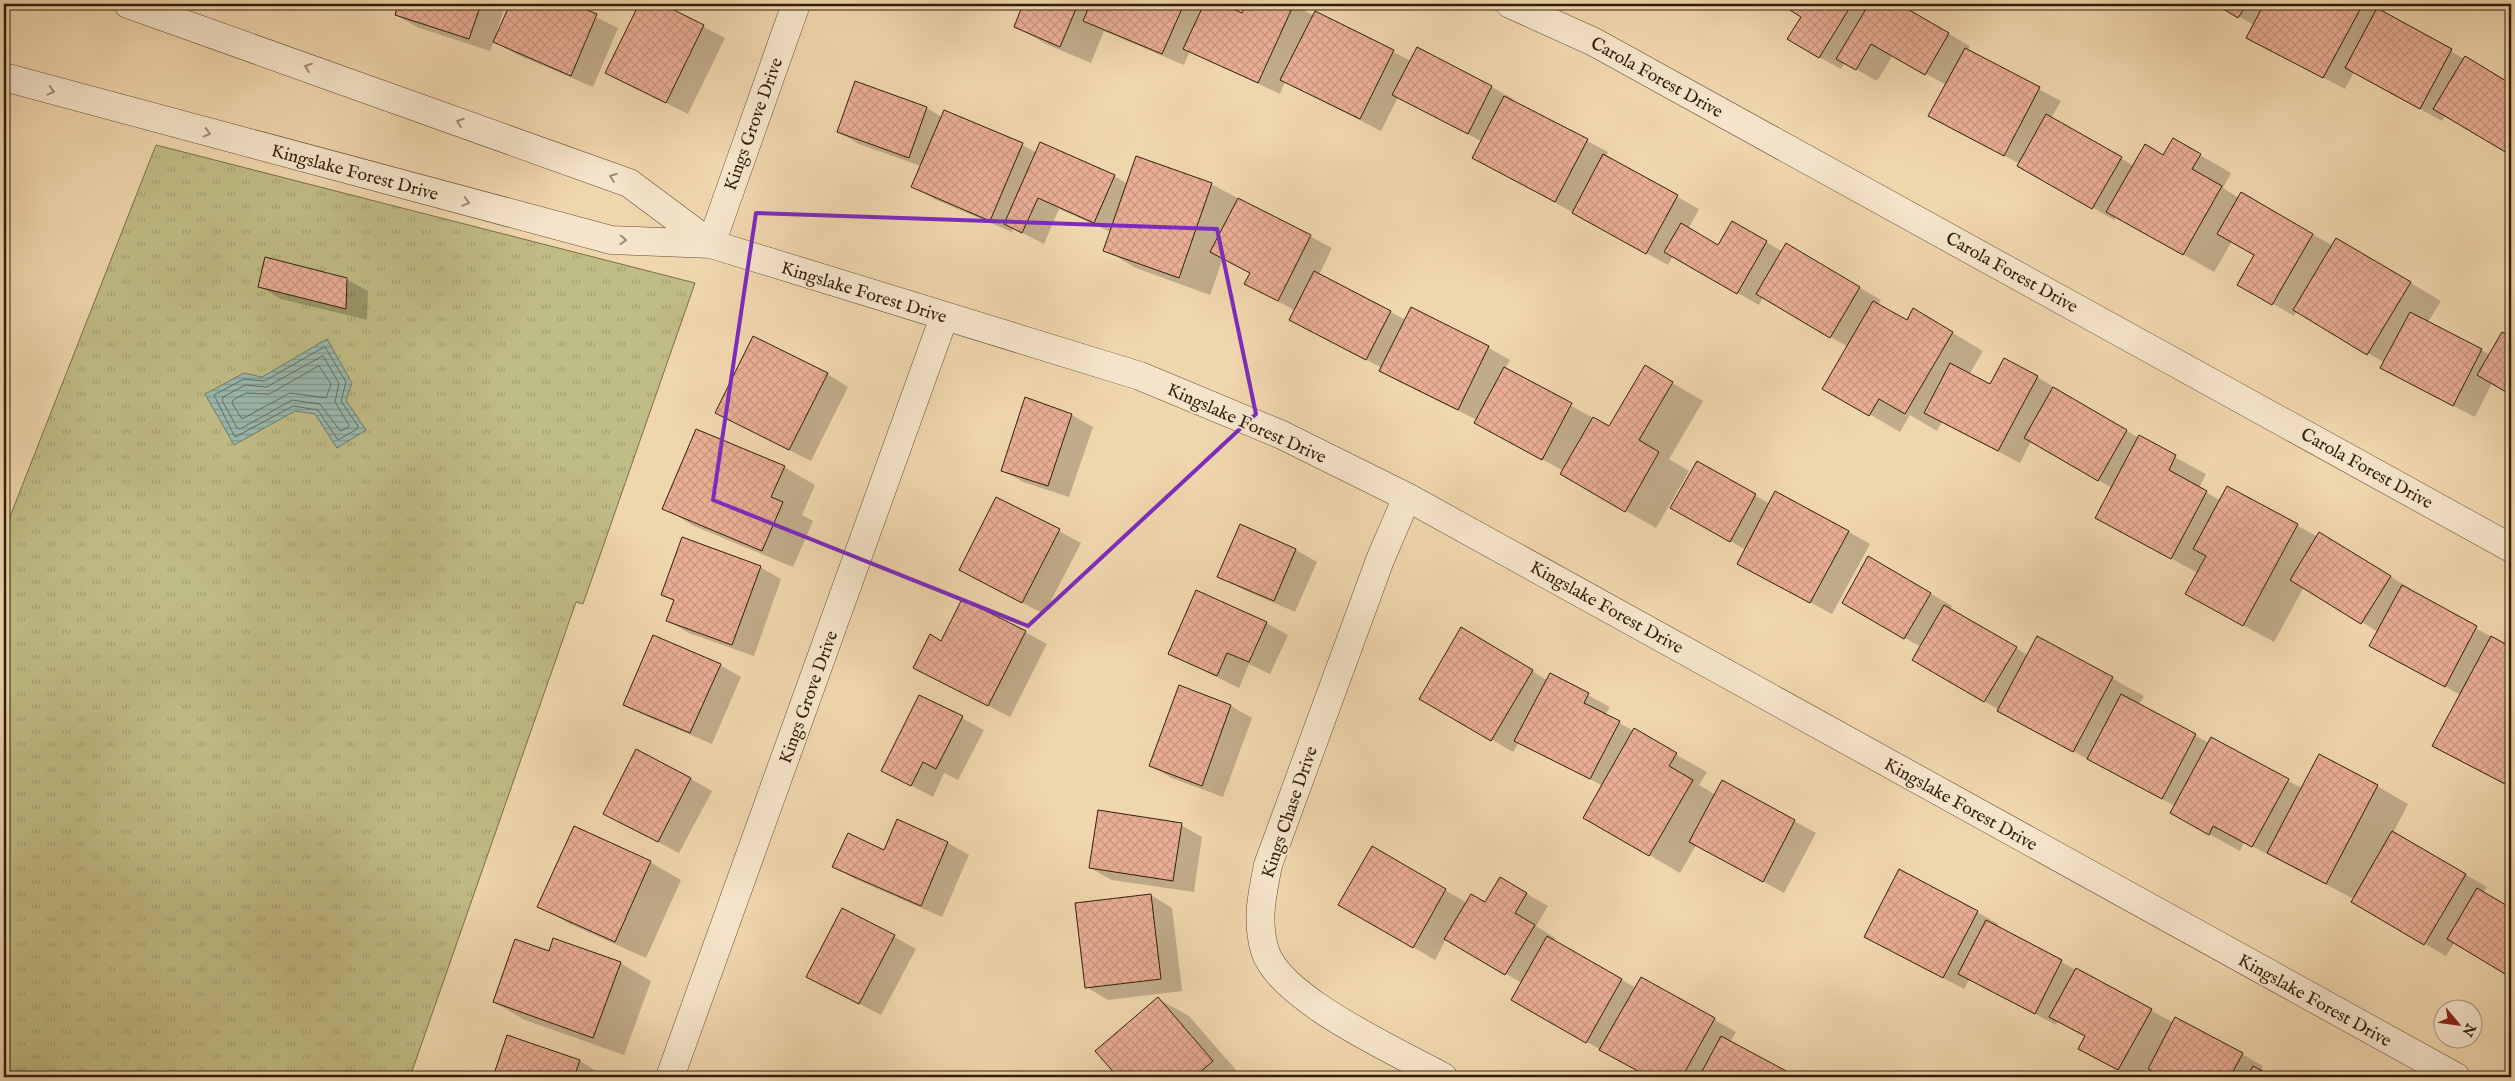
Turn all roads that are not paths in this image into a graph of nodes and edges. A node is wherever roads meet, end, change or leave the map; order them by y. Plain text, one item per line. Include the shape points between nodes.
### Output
1 (128, 4) edge
2 (796, 4) edge
3 (1510, 4) edge
4 (4, 77) edge
5 (711, 244) junction
6 (944, 317) junction
7 (1407, 497) junction
8 (2511, 548) edge
9 (670, 1077) edge
10 (1443, 1077) edge
11 (2456, 1077) edge

5 -> 1 street, Kingslake Forest Drive via 629,183
2 - 5 street, Kings Grove Drive
3 - 8 street, Carola Forest Drive via 1594,42
4 -> 5 street, Kingslake Forest Drive via 611,240
5 - 6 street, Kingslake Forest Drive
6 - 7 street, Kingslake Forest Drive via 1140,376 1282,436
6 - 9 street, Kings Grove Drive
7 - 10 street, Kings Chase Drive via 1380,560 1268,865 1259,911 1266,952 1282,979 1322,1010
7 - 11 street, Kingslake Forest Drive

